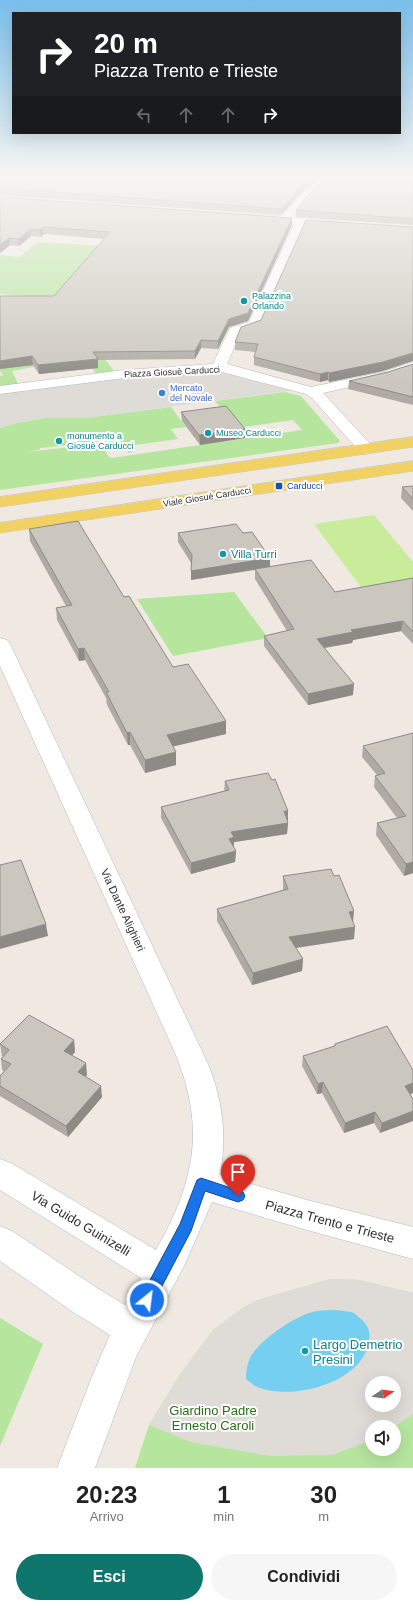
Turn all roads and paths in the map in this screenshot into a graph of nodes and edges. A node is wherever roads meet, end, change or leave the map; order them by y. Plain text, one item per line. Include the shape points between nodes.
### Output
1 (283, 248) edge
2 (413, 366) edge
3 (222, 368) junction
4 (0, 390) edge
5 (311, 391) junction
6 (413, 442) edge
7 (366, 449) junction
8 (413, 466) edge
9 (385, 470) junction
10 (0, 502) edge
11 (0, 528) edge
12 (0, 644) edge
13 (0, 1173) edge
14 (201, 1184) junction
15 (0, 1242) edge
16 (413, 1243) edge
17 (162, 1272) junction
18 (131, 1328) junction
19 (76, 1468) edge

1 - 3 street via 254,325 235,331 220,364
2 - 5 street via 387,375
3 - 4 street, Piazza Giosuè Carducci via 124,374
3 - 5 street, Piazza Giosuè Carducci
5 - 7 street, Piazza Giosuè Carducci
6 - 7 main road
7 - 9 main road
7 - 10 main road
8 - 9 main road, Viale Giosuè Carducci
9 - 11 main road, Viale Giosuè Carducci
12 - 14 street, Via Dante Alighieri via 201,1081 208,1118 209,1149
13 - 17 street, Via Guido Guinizelli
14 - 16 street, Piazza Trento e Trieste via 326,1221
14 - 17 street via 186,1226
15 - 18 street
17 - 18 street
18 - 19 street

